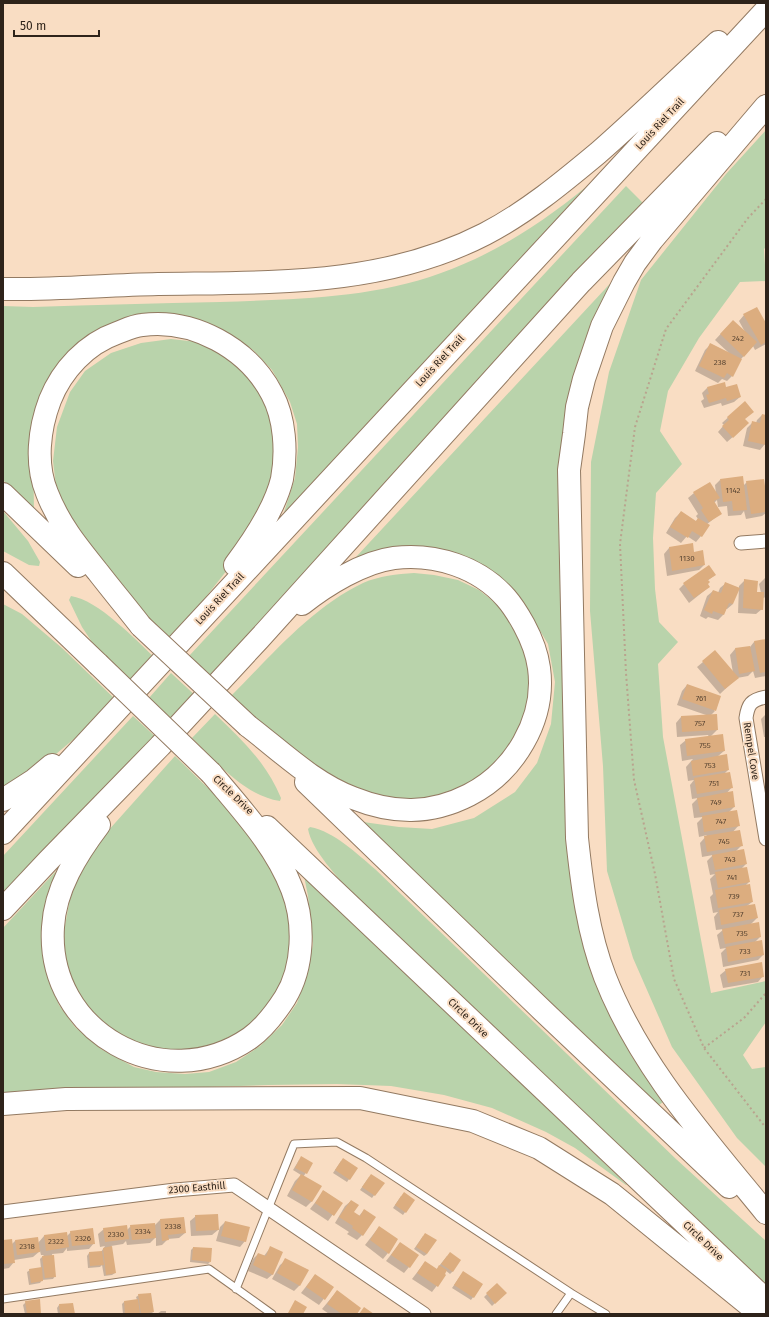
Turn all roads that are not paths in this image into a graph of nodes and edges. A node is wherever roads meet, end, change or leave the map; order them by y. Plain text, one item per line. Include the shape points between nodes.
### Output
1 (759, 3) edge
2 (766, 10) edge
3 (766, 94) edge
4 (766, 106) edge
5 (3, 289) edge
6 (3, 494) edge
7 (766, 541) edge
8 (742, 543) dead end
9 (3, 572) edge
10 (3, 593) edge
11 (141, 626) junction
12 (259, 639) junction
13 (98, 664) junction
14 (152, 672) junction
15 (766, 697) edge
16 (115, 713) junction
17 (248, 726) junction
18 (160, 746) junction
19 (211, 774) junction
20 (3, 800) edge
21 (3, 834) edge
22 (766, 839) edge
23 (3, 909) edge
24 (3, 1104) edge
25 (268, 1208) junction
26 (3, 1212) edge
27 (766, 1213) edge
28 (766, 1221) edge
29 (236, 1289) junction
30 (571, 1293) junction
31 (3, 1299) edge
32 (766, 1300) edge
33 (272, 1314) edge
34 (424, 1314) edge
35 (556, 1314) edge
36 (606, 1314) edge
37 (760, 1314) edge

1 - 5 highway via 642,113 558,186 485,234 453,248 376,272 308,281
2 - 14 highway, Louis Riel Trail
3 - 12 highway via 581,282
4 - 27 highway via 652,240 621,287 602,326 584,379 577,407 569,470 577,838 582,883 594,939 605,976 620,1011 653,1069
6 - 11 highway
7 - 8 street
9 - 13 highway
10 - 13 highway via 48,623
11 - 14 highway via 67,534 55,511 46,491 41,469 42,429 54,391 76,359 90,347 108,336 140,325 177,325 213,337 247,361 262,378 273,394 281,415 284,457 282,479 258,534
11 - 17 highway, bridge
12 - 17 highway via 312,596 372,563 393,558 433,558 476,573 507,598 534,648 539,668 537,706 522,744 496,777 463,798 426,810 388,809 352,797 317,779
12 - 18 highway
13 - 19 highway, Circle Drive, bridge
14 - 16 highway, Louis Riel Trail
15 - 22 street, Rempel Cove via 754,700 748,707 746,718
16 - 20 highway via 34,780
16 - 21 highway
17 - 28 highway via 542,1010
18 - 19 highway via 84,844 62,885 52,932 52,946 62,985 83,1018 100,1035 118,1046 155,1059 194,1060 234,1048 252,1037 280,1006 296,974 300,953 300,929 293,890 272,850
18 - 23 highway
19 - 32 highway, Circle Drive
24 - 37 highway via 66,1099 360,1098 473,1121 539,1148 612,1194
25 - 26 street, 2300 Easthill via 234,1185
25 - 29 lane
25 - 30 lane via 294,1144 337,1142 366,1158
25 - 34 street, 2300 Easthill
29 - 31 lane via 209,1269
29 - 33 lane
30 - 35 lane
30 - 36 lane

